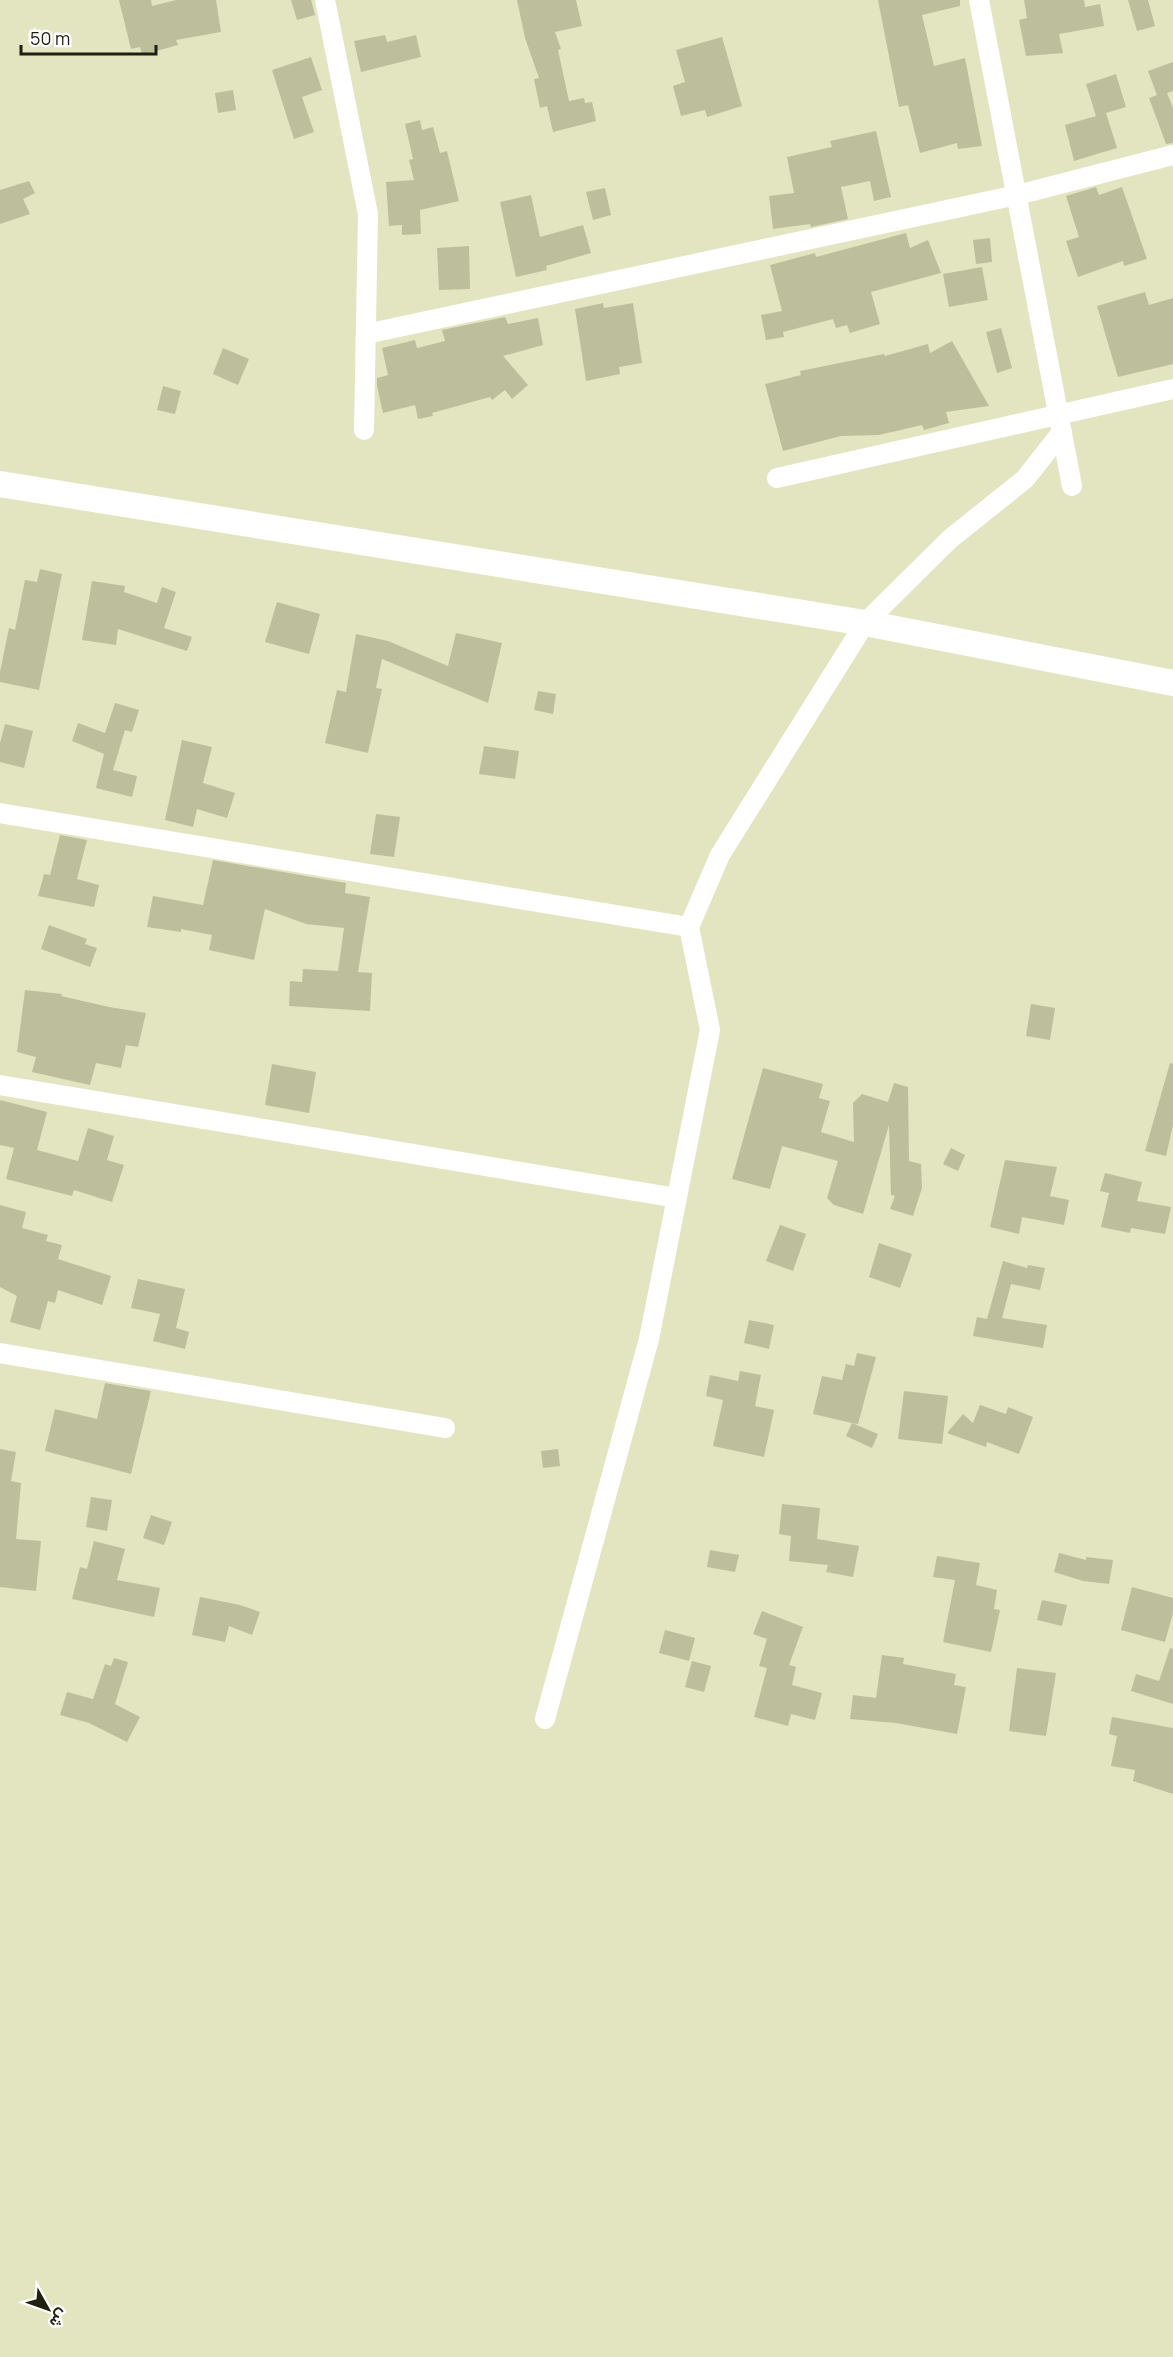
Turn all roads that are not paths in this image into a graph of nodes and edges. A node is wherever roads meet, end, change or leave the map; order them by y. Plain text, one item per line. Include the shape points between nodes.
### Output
1 (325, 0) edge
2 (979, 0) edge
3 (1173, 155) edge
4 (1017, 195) junction
5 (366, 334) junction
6 (1173, 389) edge
7 (1060, 424) junction
8 (364, 430) dead end
9 (777, 478) dead end
10 (0, 484) edge
11 (1072, 486) dead end
12 (865, 623) junction
13 (1173, 682) edge
14 (0, 813) edge
15 (690, 927) junction
16 (0, 1085) edge
17 (677, 1198) junction
18 (0, 1353) edge
19 (445, 1428) dead end
20 (545, 1719) dead end

1 - 5 street via 368,214
2 - 4 street
3 - 4 street
4 - 5 street
4 - 7 street
5 - 8 street
6 - 7 street
7 - 9 street
7 - 11 street
7 - 12 street via 1025,479 950,539
10 - 12 street
12 - 13 street
12 - 15 street via 720,855
14 - 15 street
15 - 17 street via 710,1030
16 - 17 street
17 - 20 street via 649,1340
18 - 19 street

